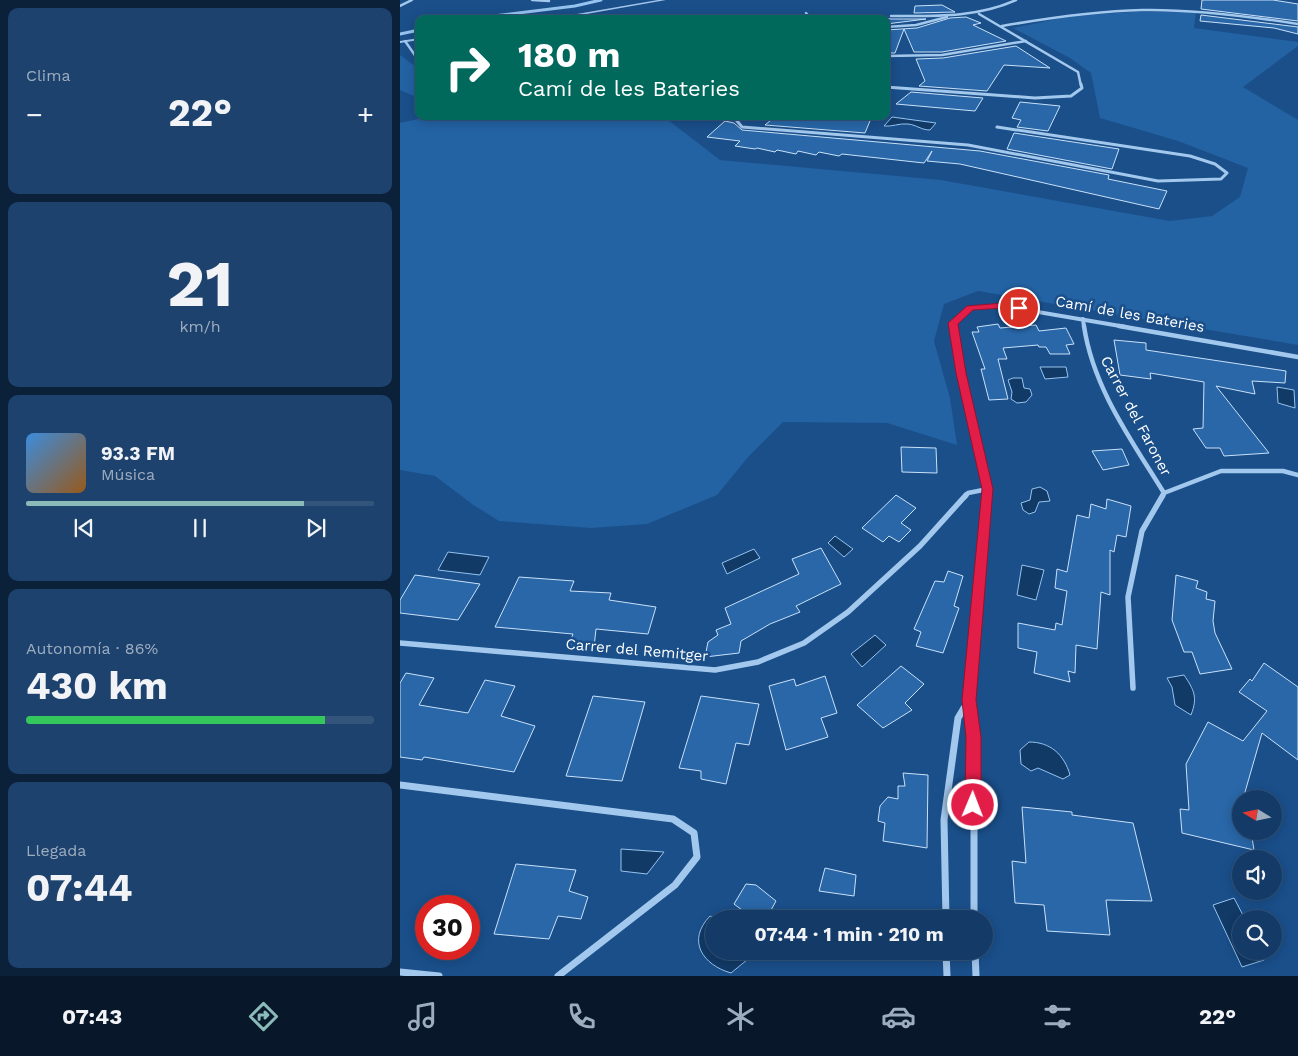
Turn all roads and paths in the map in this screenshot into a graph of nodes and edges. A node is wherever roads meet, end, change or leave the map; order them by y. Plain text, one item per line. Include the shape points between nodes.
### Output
1 (412, 0) edge
2 (532, 0) edge
3 (664, 0) edge
4 (1016, 0) edge
5 (549, 1) dead end
6 (400, 6) edge
7 (979, 14) junction
8 (574, 15) edge
9 (950, 15) junction
10 (892, 16) dead end
11 (1298, 24) edge
12 (1002, 26) junction
13 (890, 27) edge
14 (415, 39) edge
15 (402, 41) edge
16 (1026, 41) junction
17 (415, 56) edge
18 (890, 56) edge
19 (890, 87) edge
20 (736, 120) edge
21 (997, 127) dead end
22 (1083, 320) junction
23 (1298, 357) edge
24 (1298, 475) edge
25 (988, 489) junction
26 (1164, 493) junction
27 (400, 643) edge
28 (1133, 688) dead end
29 (969, 700) junction
30 (400, 785) edge
31 (946, 910) edge
32 (974, 910) edge
33 (946, 960) edge
34 (975, 960) edge
35 (400, 972) edge
36 (439, 976) edge
37 (558, 976) edge
38 (947, 976) edge
39 (976, 976) edge

1 - 6 street
2 - 5 street
3 - 8 street
4 - 7 street via 1000,9
7 - 9 street
7 - 12 street
9 - 10 street
9 - 13 street via 916,25
11 - 12 street via 1164,10 1074,14
12 - 16 street
14 - 15 street
15 - 17 street
16 - 18 street via 942,55
16 - 19 street via 1078,72 1082,88 1071,96 1035,98
20 - 21 street via 742,127 968,146 1158,182 1221,179 1227,173 1222,167 1190,156
22 - 23 street, Camí de les Bateries
22 - 25 street, Camí de les Bateries via 1003,306 971,308 953,323
22 - 26 street, Carrer del Faroner via 1084,338 1094,372
24 - 26 street via 1283,471 1221,471
25 - 27 street, Carrer del Remitger via 968,493 920,546 848,612 804,643 758,662 715,670
25 - 29 street, Camí de les Bateries
26 - 28 street via 1142,531 1128,598
29 - 31 street, Camí de les Bateries via 958,718 944,820
29 - 32 street, Camí de les Bateries via 974,737
30 - 37 street via 673,819 694,832 697,856 675,885
33 - 38 street
34 - 39 street
35 - 36 street

